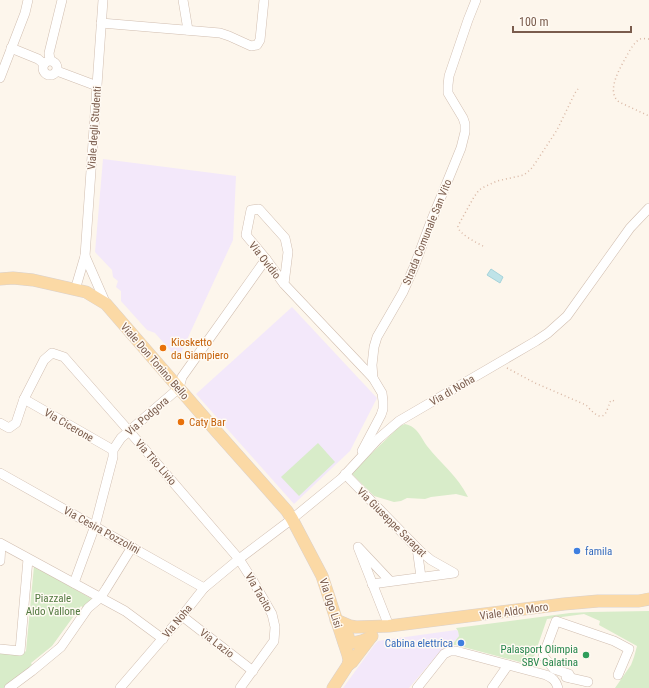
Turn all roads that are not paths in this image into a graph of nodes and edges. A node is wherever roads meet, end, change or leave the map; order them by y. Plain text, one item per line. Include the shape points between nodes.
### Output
1 (28, 0) edge
2 (62, 0) edge
3 (103, 0) edge
4 (183, 0) edge
5 (264, 0) edge
6 (476, 0) edge
7 (102, 23) junction
8 (188, 30) junction
9 (11, 48) junction
10 (47, 62) junction
11 (0, 78) edge
12 (97, 86) junction
13 (649, 208) edge
14 (85, 256) junction
15 (266, 259) junction
16 (0, 279) edge
17 (284, 284) junction
18 (76, 290) junction
19 (106, 304) junction
20 (373, 378) junction
21 (179, 388) junction
22 (24, 399) junction
23 (0, 423) edge
24 (129, 431) junction
25 (113, 450) junction
26 (358, 460) junction
27 (0, 473) edge
28 (345, 474) junction
29 (292, 520) junction
30 (96, 526) junction
31 (1, 543) edge
32 (132, 547) junction
33 (417, 548) junction
34 (28, 559) junction
35 (239, 559) junction
36 (0, 561) edge
37 (421, 577) junction
38 (390, 581) junction
39 (74, 583) junction
40 (372, 584) junction
41 (204, 588) junction
42 (100, 598) junction
43 (646, 601) edge
44 (182, 616) junction
45 (336, 620) junction
46 (389, 626) junction
47 (373, 631) junction
48 (163, 639) junction
49 (344, 642) junction
50 (0, 649) edge
51 (508, 665) junction
52 (348, 666) junction
53 (253, 671) junction
54 (618, 675) dead end
55 (553, 678) junction
56 (571, 678) junction
57 (588, 682) dead end
58 (9, 688) edge
59 (120, 688) edge
60 (240, 688) edge
61 (333, 688) edge
62 (417, 688) edge
63 (492, 688) edge
64 (558, 688) edge

1 - 9 street
2 - 10 street
3 - 7 street, Viale degli Studenti
4 - 8 street
5 - 8 street via 260,40 257,45 251,46 220,33
6 - 20 street, Strada Comunale San Vito via 448,85 448,93 465,124 461,148 414,267 377,337 372,365
7 - 8 street
7 - 12 street, Viale degli Studenti
9 - 10 street
9 - 11 street
10 - 12 street via 54,62 57,66 56,71
12 - 14 street, Viale degli Studenti
13 - 26 street, Via di Noha via 630,228 564,319 548,333 399,421
14 - 18 street, Viale degli Studenti
14 - 19 street
15 - 17 street, Via Ovidio
15 - 17 street, Via Ovidio via 246,235 251,210 259,209 285,238 288,252
15 - 21 street, Via Podgora via 182,377
16 - 18 main road, Viale Don Tonino Bello via 33,280
17 - 20 street, Via Ovidio
18 - 19 main road, Viale Don Tonino Bello via 86,292
19 - 21 main road, Viale Don Tonino Bello
20 - 26 street, Strada Comunale San Vito via 382,393 383,409
21 - 24 street, Via Podgora
21 - 29 main road, Viale Don Tonino Bello via 287,511
22 - 23 street via 16,423 9,428
22 - 24 street, Via Tito Livio via 44,360 52,353 64,357
22 - 25 street, Via Cicerone
24 - 25 street, Via Podgora
24 - 35 street, Via Tito Livio
25 - 30 street, Via Podgora
26 - 28 street, Via di Noha
27 - 30 street, Via Cesira Pozzolini
28 - 29 street, Via di Noha
28 - 33 street, Via Giuseppe Saragat
29 - 35 street, Via di Noha
29 - 45 main road, Via Ugo Lisi via 322,576
30 - 32 street, Via Cesira Pozzolini
30 - 39 street, Via Podgora
31 - 34 street
31 - 36 street
32 - 41 street, Via Cesira Pozzolini
32 - 42 street
33 - 37 street
33 - 37 street, Via Giuseppe Saragat via 430,560 454,573
34 - 39 street
34 - 50 street via 20,651
35 - 41 street, Via Noha
35 - 53 street, Via Tacito via 272,614 275,627 274,641
37 - 38 street, Via Giuseppe Saragat
38 - 40 street, Via Giuseppe Saragat
38 - 40 street via 358,547
39 - 42 street
40 - 46 street
41 - 44 street, Via Noha
42 - 48 street via 125,611
42 - 58 street via 88,608 60,647
43 - 46 main road, Viale Aldo Moro via 564,604
44 - 48 street, Via Noha
44 - 53 street, Via Lazio
45 - 47 main road, Viale Aldo Moro
45 - 49 main road, Via Ugo Lisi
46 - 47 main road, Viale Aldo Moro
47 - 49 main road, Viale Aldo Moro via 349,636
47 - 52 main road via 366,645
48 - 59 street, Via Noha
49 - 52 main road, Via Ugo Lisi
51 - 55 street
51 - 62 street via 450,651 444,654
51 - 63 street
52 - 61 main road
53 - 60 street, Via Tacito
54 - 56 street via 629,649 556,621 543,656 554,669 569,674
55 - 56 street
55 - 64 street
56 - 57 street

